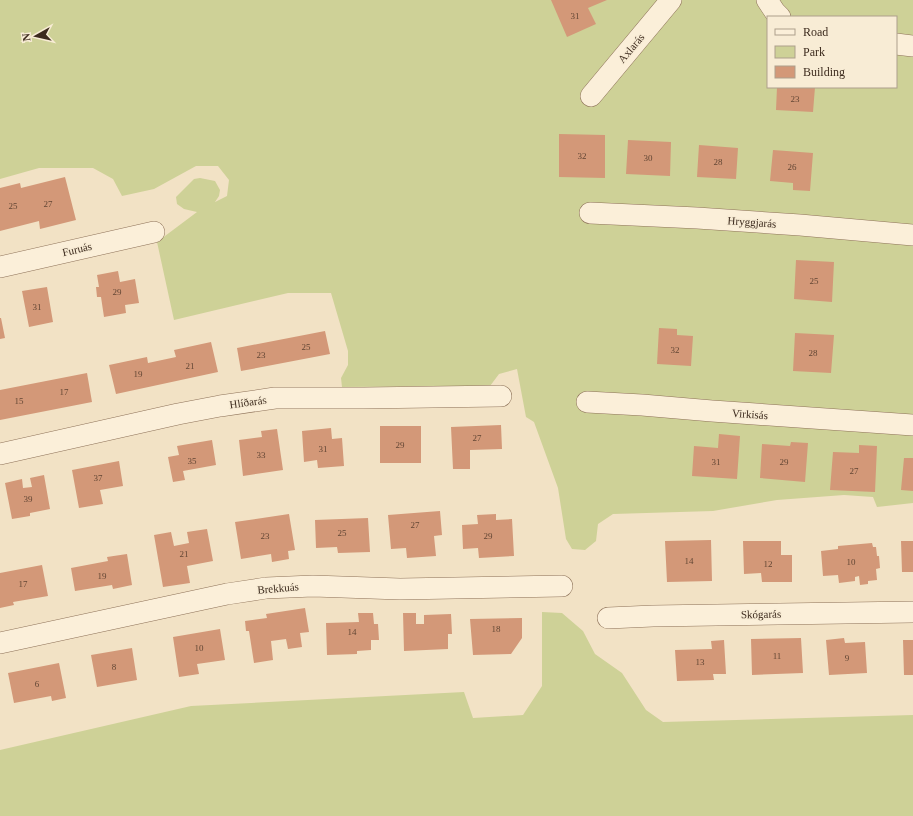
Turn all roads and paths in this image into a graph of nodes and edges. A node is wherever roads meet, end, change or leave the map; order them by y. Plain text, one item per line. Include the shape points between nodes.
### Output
1 (671, 0) edge
2 (767, 0) edge
3 (779, 16) edge
4 (897, 44) edge
5 (913, 46) edge
6 (590, 96) dead end
7 (590, 212) dead end
8 (154, 232) dead end
9 (913, 235) edge
10 (0, 267) edge
11 (501, 396) dead end
12 (587, 402) dead end
13 (913, 425) edge
14 (0, 454) edge
15 (562, 586) dead end
16 (913, 612) edge
17 (608, 618) dead end
18 (0, 643) edge

1 - 6 street, Axlarás
2 - 3 street
4 - 5 street
7 - 9 street, Hryggjarás
8 - 10 street, Furuás
11 - 14 street, Hlíðarás via 275,398 206,409
12 - 13 street, Virkisás
15 - 18 street, Brekkuás via 266,588 227,594
16 - 17 street, Skógarás

